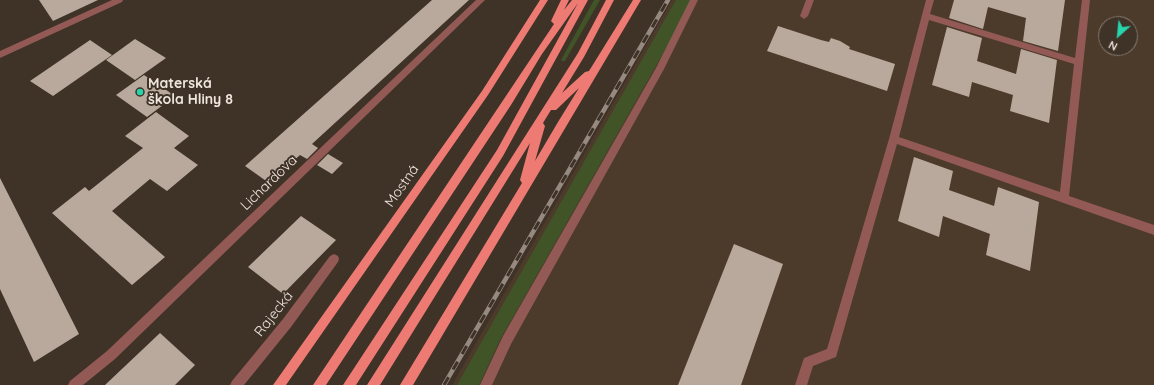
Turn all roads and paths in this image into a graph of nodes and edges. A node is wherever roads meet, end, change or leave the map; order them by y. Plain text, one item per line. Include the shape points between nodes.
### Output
1 (119, 0) edge
2 (481, 0) edge
3 (544, 0) edge
4 (565, 0) edge
5 (576, 0) edge
6 (584, 0) edge
7 (610, 0) edge
8 (637, 0) edge
9 (694, 0) edge
10 (810, 0) edge
11 (930, 0) edge
12 (1086, 0) edge
13 (804, 16) dead end
14 (926, 16) junction
15 (540, 52) junction
16 (0, 55) edge
17 (1079, 62) junction
18 (598, 64) junction
19 (543, 117) junction
20 (894, 139) junction
21 (521, 195) junction
22 (1064, 198) junction
23 (1154, 230) edge
24 (334, 259) dead end
25 (74, 385) edge
26 (236, 385) edge
27 (279, 385) edge
28 (319, 385) edge
29 (349, 385) edge
30 (373, 385) edge
31 (406, 385) edge
32 (486, 385) edge
33 (801, 385) edge

1 - 16 street
2 - 25 street, Lichardova via 111,355
3 - 27 main road, Mostná via 485,93
4 - 15 main road
5 - 15 main road
6 - 29 main road via 500,152
7 - 19 main road via 581,55
8 - 18 main road
9 - 32 street via 660,69 507,340
10 - 13 street
11 - 14 street
12 - 17 street
14 - 17 street
14 - 20 street
15 - 28 main road
17 - 22 street
18 - 19 main road
18 - 21 main road
19 - 21 main road
19 - 30 main road
20 - 22 street
20 - 33 street via 832,353 808,362
21 - 31 main road
22 - 23 street
24 - 26 street, Rajecká via 287,323

